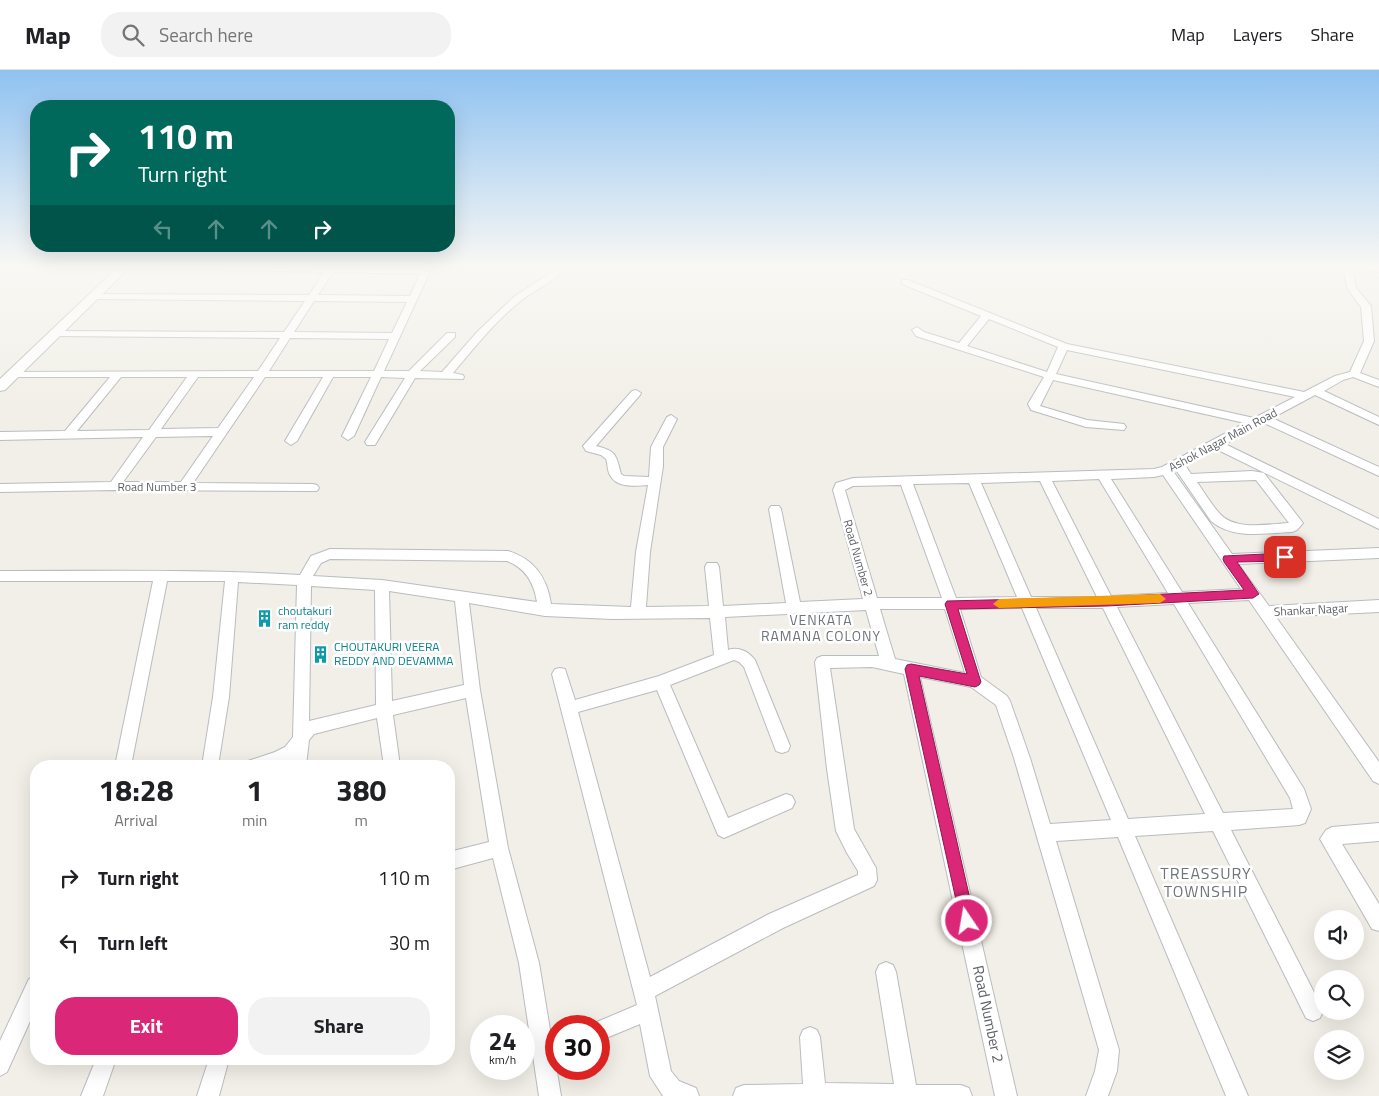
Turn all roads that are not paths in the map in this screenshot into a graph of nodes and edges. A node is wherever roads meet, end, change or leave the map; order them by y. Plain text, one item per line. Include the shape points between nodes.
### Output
1 (76, 313) edge
2 (302, 313) edge
3 (408, 313) edge
4 (503, 313) edge
5 (982, 313) edge
6 (1367, 313) edge
7 (987, 315) junction
8 (917, 330) dead end
9 (55, 333) junction
10 (287, 335) junction
11 (451, 335) dead end
12 (397, 336) junction
13 (1374, 343) edge
14 (1064, 346) junction
15 (961, 347) junction
16 (12, 374) junction
17 (118, 374) junction
18 (195, 374) junction
19 (330, 374) junction
20 (377, 374) junction
21 (412, 374) junction
22 (1354, 374) junction
23 (261, 375) junction
24 (445, 375) junction
25 (1050, 376) junction
26 (459, 377) dead end
27 (1379, 384) edge
28 (0, 387) edge
29 (636, 393) dead end
30 (1311, 394) junction
31 (671, 419) dead end
32 (1259, 420) junction
33 (1379, 421) edge
34 (1120, 427) dead end
35 (221, 432) junction
36 (153, 434) junction
37 (68, 435) junction
38 (0, 436) edge
39 (348, 436) dead end
40 (291, 442) dead end
41 (371, 442) dead end
42 (1216, 444) junction
43 (1178, 464) junction
44 (1166, 470) junction
45 (1379, 472) edge
46 (1103, 475) junction
47 (1044, 477) junction
48 (1188, 478) junction
49 (974, 480) junction
50 (655, 481) junction
51 (906, 482) junction
52 (844, 484) joint
53 (114, 486) junction
54 (184, 486) junction
55 (0, 488) edge
56 (313, 488) dead end
57 (775, 509) dead end
58 (1377, 520) edge
59 (1379, 553) edge
60 (1228, 559) junction
61 (712, 567) dead end
62 (161, 575) junction
63 (0, 576) edge
64 (232, 576) junction
65 (304, 580) junction
66 (382, 585) junction
67 (1253, 594) junction
68 (461, 596) junction
69 (1178, 598) junction
70 (1107, 602) junction
71 (1026, 603) junction
72 (871, 604) junction
73 (951, 604) junction
74 (1379, 606) edge
75 (794, 608) junction
76 (545, 610) junction
77 (715, 612) junction
78 (1266, 612) junction
79 (638, 613) junction
80 (722, 658) junction
81 (889, 664) junction
82 (911, 669) junction
83 (560, 674) dead end
84 (660, 682) junction
85 (975, 682) junction
86 (472, 690) junction
87 (570, 708) junction
88 (384, 709) junction
89 (301, 735) junction
90 (782, 746) dead end
91 (124, 760) edge
92 (211, 760) edge
93 (273, 760) edge
94 (299, 760) edge
95 (391, 760) edge
96 (1379, 776) edge
97 (786, 802) dead end
98 (1218, 823) junction
99 (1122, 828) junction
100 (1379, 832) edge
101 (1044, 833) junction
102 (499, 848) junction
103 (455, 859) edge
104 (1379, 922) edge
105 (886, 972) dead end
106 (30, 999) edge
107 (646, 1000) junction
108 (1312, 1011) dead end
109 (610, 1023) edge
110 (545, 1030) edge
111 (810, 1037) dead end
112 (104, 1065) edge
113 (217, 1065) edge
114 (0, 1066) edge
115 (550, 1080) edge
116 (677, 1094) edge
117 (815, 1095) edge
118 (92, 1096) edge
119 (208, 1096) edge
120 (550, 1096) edge
121 (744, 1096) edge
122 (907, 1096) edge
123 (961, 1096) edge
124 (1006, 1096) edge
125 (1097, 1096) edge
126 (1237, 1096) edge

1 - 9 street
2 - 10 street
3 - 12 street
4 - 24 street
5 - 7 street
6 - 13 street
7 - 14 street
7 - 15 street
8 - 15 street via 920,334
9 - 10 street
9 - 16 street
10 - 12 street
10 - 23 street
11 - 21 street
12 - 20 street
13 - 22 street
14 - 25 street
14 - 30 street
15 - 25 street
16 - 17 street
16 - 28 street
17 - 18 street
17 - 37 street
18 - 23 street
18 - 36 street
19 - 20 street
19 - 23 street
19 - 40 street
20 - 21 street
20 - 39 street
21 - 24 street
21 - 41 street
22 - 27 street
22 - 30 street, Ashok Nagar Main Road via 1339,378
23 - 35 street
24 - 26 street
25 - 32 street
25 - 34 street via 1034,404 1035,408 1086,423
29 - 50 street via 589,446 608,454 614,474 619,478
30 - 32 street, Ashok Nagar Main Road
30 - 33 street
31 - 50 street via 659,442
32 - 42 street, Ashok Nagar Main Road
32 - 45 street
35 - 36 street
35 - 54 street
36 - 37 street
36 - 53 street
37 - 38 street
42 - 43 street, Ashok Nagar Main Road
42 - 58 street
43 - 44 street, Ashok Nagar Main Road
43 - 48 street
44 - 46 street, Ashok Nagar Main Road
44 - 60 street, Shankar Nagar
46 - 47 street, Ashok Nagar Main Road
46 - 69 street
47 - 49 street, Ashok Nagar Main Road
47 - 70 street
48 - 48 street via 1216,518 1227,527 1292,527 1297,524 1260,476
49 - 51 street, Ashok Nagar Main Road
49 - 71 street
50 - 79 street via 643,552
51 - 52 street, Ashok Nagar Main Road
51 - 73 street
52 - 72 street, Road Number 2 via 839,490
53 - 54 street, Road Number 3
53 - 55 street, Road Number 3
54 - 56 street, Road Number 3
57 - 75 street
59 - 60 street
60 - 67 street, Shankar Nagar
61 - 77 street
62 - 63 street
62 - 64 street
62 - 91 street
64 - 65 street
64 - 92 street via 221,697
65 - 66 street
65 - 76 street via 319,555 508,556 518,559 534,572 543,590
65 - 89 street
66 - 68 street
66 - 88 street
67 - 69 street
67 - 78 street, Shankar Nagar
68 - 76 street
68 - 86 street
69 - 70 street
69 - 98 street via 1298,795 1302,808 1298,817
70 - 71 street
70 - 98 street
71 - 73 street
71 - 99 street
72 - 73 street
72 - 75 street
72 - 81 street, Road Number 2
73 - 85 street
74 - 78 street, Shankar Nagar
75 - 77 street
76 - 79 street
77 - 79 street
77 - 80 street
78 - 96 street
80 - 84 street
80 - 90 street via 734,654 744,657 750,664
81 - 82 street
81 - 107 street via 822,662 846,831 867,868 868,880 776,921
82 - 85 street
82 - 124 street, Road Number 2
83 - 87 street
84 - 87 street
84 - 97 street via 724,829
85 - 101 street via 1002,701
86 - 88 street
86 - 102 street
87 - 107 street
88 - 89 street via 320,724
88 - 95 street
89 - 93 street via 285,756
89 - 94 street
98 - 99 street
98 - 108 street
99 - 101 street
99 - 126 street
100 - 104 street via 1332,836 1329,839
101 - 125 street via 1109,1050
102 - 103 street
102 - 110 street
105 - 122 street
106 - 114 street
107 - 109 street
107 - 116 street via 661,1076
111 - 117 street
112 - 118 street
113 - 119 street
115 - 120 street
117 - 121 street
117 - 122 street
122 - 123 street

